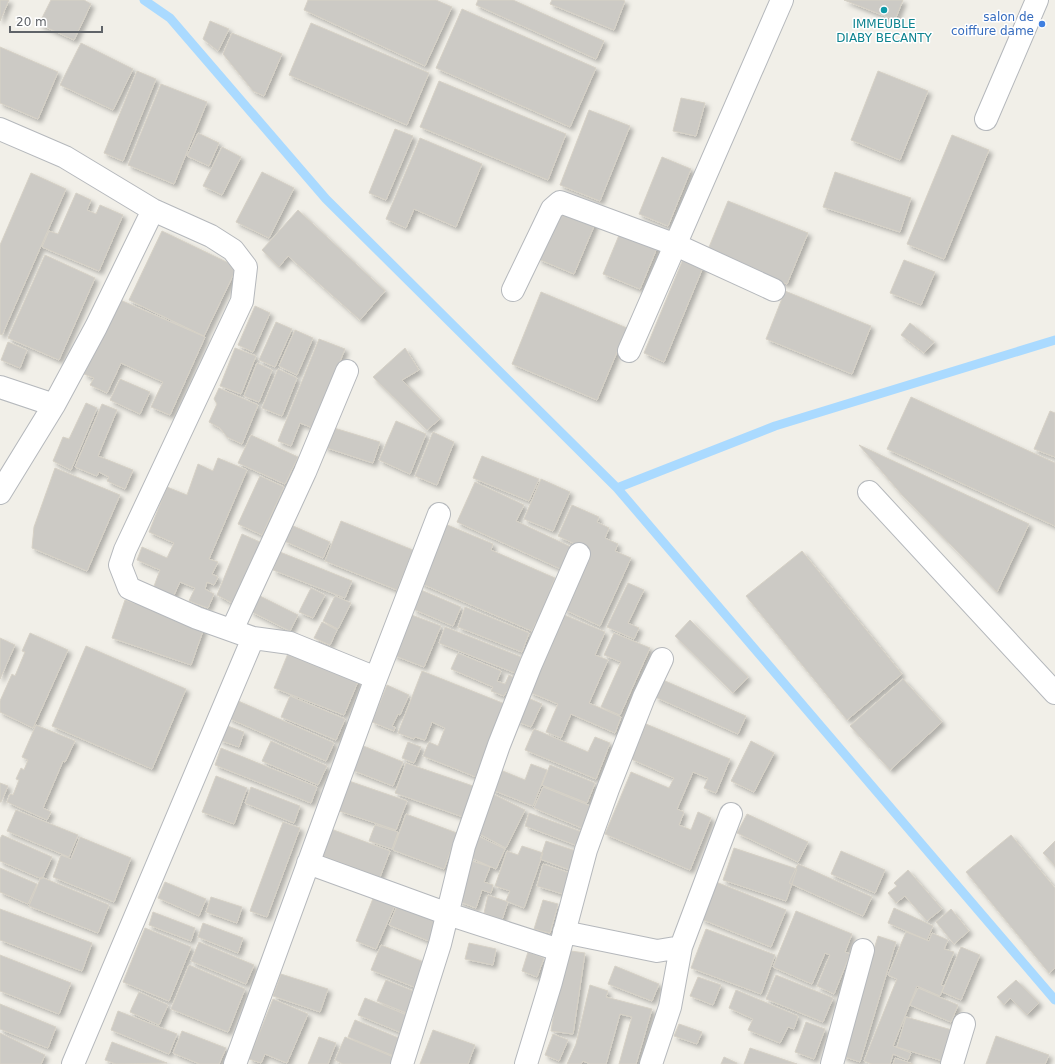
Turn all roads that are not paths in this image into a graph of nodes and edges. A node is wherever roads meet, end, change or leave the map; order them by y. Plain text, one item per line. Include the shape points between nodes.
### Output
1 (782, 0) edge
2 (1037, 0) edge
3 (986, 119) dead end
4 (0, 130) edge
5 (153, 210) junction
6 (676, 245) junction
7 (513, 290) dead end
8 (774, 290) dead end
9 (629, 351) dead end
10 (346, 371) dead end
11 (0, 387) edge
12 (54, 405) junction
13 (869, 492) dead end
14 (0, 493) edge
15 (439, 514) dead end
16 (579, 554) dead end
17 (232, 630) junction
18 (253, 638) junction
19 (662, 659) dead end
20 (376, 678) junction
21 (1055, 693) edge
22 (731, 814) dead end
23 (308, 863) junction
24 (448, 914) junction
25 (561, 941) junction
26 (681, 947) junction
27 (863, 950) dead end
28 (964, 1024) dead end
29 (73, 1064) edge
30 (235, 1064) edge
31 (402, 1064) edge
32 (526, 1064) edge
33 (651, 1064) edge
34 (832, 1064) edge
35 (952, 1064) edge

1 - 6 street
2 - 3 street
4 - 5 street via 64,157
5 - 12 street via 96,327
5 - 17 street via 211,236 233,250 246,267 242,301 120,565 129,588 197,618
6 - 7 street via 560,202 552,209
6 - 8 street
6 - 9 street
10 - 17 street via 305,472
11 - 12 street
12 - 14 street
13 - 21 street
15 - 20 street
16 - 24 street via 499,745 464,846
17 - 18 street
18 - 20 street via 290,643
18 - 29 street
19 - 25 street via 644,697 586,850
20 - 23 street
22 - 26 street
23 - 24 street
23 - 30 street
24 - 25 street
24 - 31 street
25 - 26 street via 657,951
25 - 32 street
26 - 33 street via 670,1007
27 - 34 street
28 - 35 street

